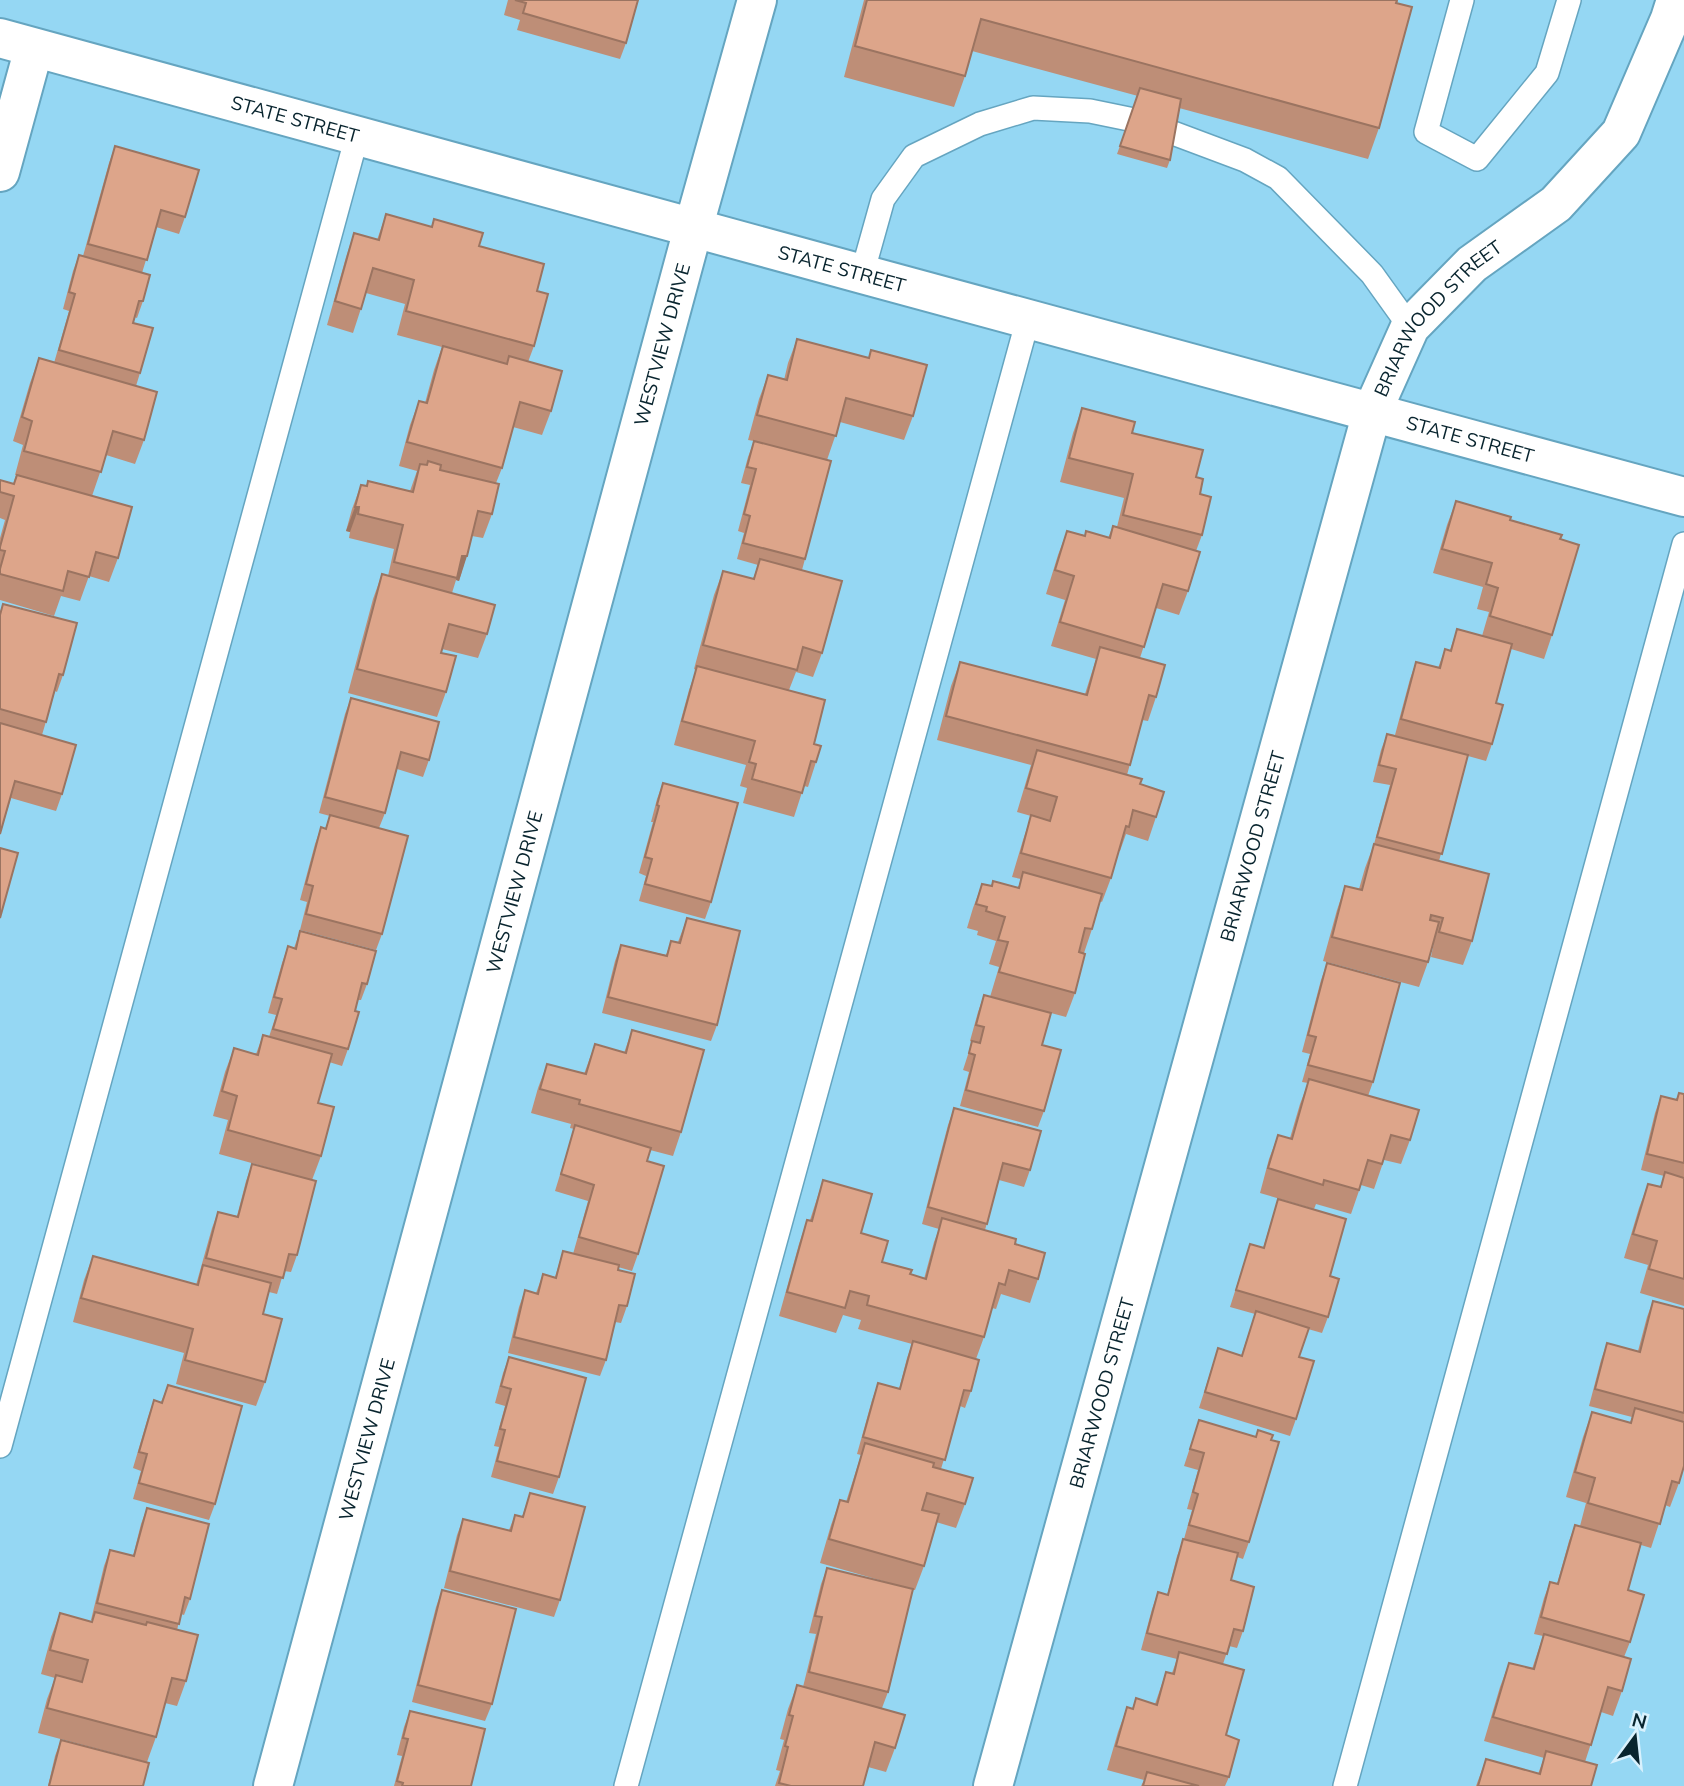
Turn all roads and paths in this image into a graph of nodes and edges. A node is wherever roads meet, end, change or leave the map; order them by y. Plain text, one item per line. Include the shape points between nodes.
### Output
1 (757, 0) edge
2 (1462, 0) edge
3 (1569, 0) edge
4 (1676, 0) edge
5 (17, 43) edge
6 (1129, 119) edge
7 (1173, 133) edge
8 (357, 136) junction
9 (0, 172) edge
10 (693, 229) junction
11 (862, 274) junction
12 (1028, 319) junction
13 (1410, 327) junction
14 (1372, 412) junction
15 (1684, 497) edge
16 (1684, 544) edge
17 (0, 1446) edge
18 (273, 1786) edge
19 (626, 1786) edge
20 (993, 1786) edge
21 (1345, 1786) edge

1 - 10 street, WESTVIEW DRIVE
2 - 3 lane via 1426,132 1476,159 1547,73
4 - 13 street, BRIARWOOD STREET via 1621,133 1556,204 1472,264
5 - 8 street, STATE STREET
5 - 9 street
6 - 11 lane via 1090,111 1033,108 980,124 914,156 883,199
7 - 13 lane via 1245,160 1278,178 1372,274
8 - 10 street, STATE STREET
8 - 17 lane
10 - 11 street, STATE STREET
10 - 18 street, WESTVIEW DRIVE
11 - 12 street, STATE STREET
12 - 14 street, STATE STREET
12 - 19 lane
13 - 14 street, BRIARWOOD STREET
14 - 15 street, STATE STREET
14 - 20 street, BRIARWOOD STREET
16 - 21 lane

